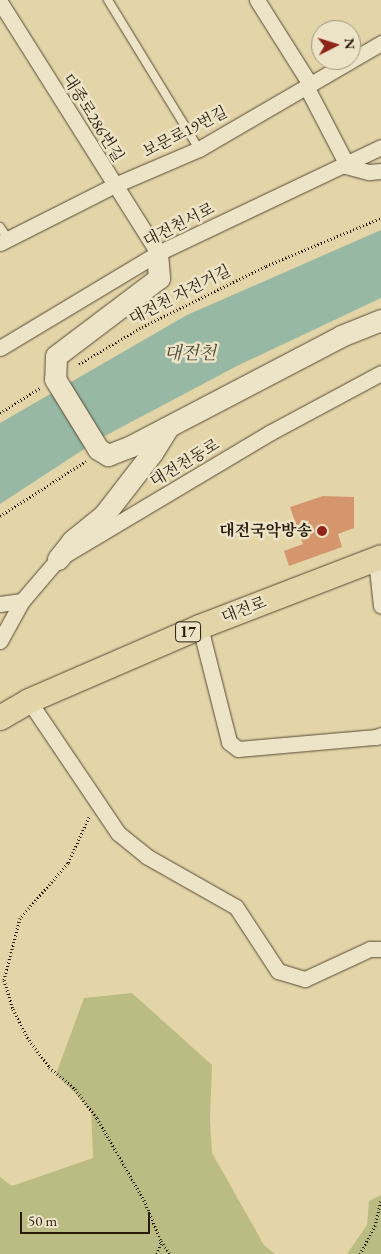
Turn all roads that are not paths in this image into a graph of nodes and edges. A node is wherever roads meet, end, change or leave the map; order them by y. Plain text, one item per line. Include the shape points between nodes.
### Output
1 (108, 0) edge
2 (257, 0) edge
3 (0, 2) edge
4 (381, 42) edge
5 (308, 85) junction
6 (381, 147) edge
7 (199, 149) junction
8 (344, 164) junction
9 (381, 171) edge
10 (115, 185) junction
11 (3, 236) edge
12 (157, 253) junction
13 (381, 320) edge
14 (0, 348) edge
15 (381, 373) edge
16 (170, 424) junction
17 (378, 558) edge
18 (58, 559) junction
19 (22, 601) junction
20 (0, 604) edge
21 (381, 606) edge
22 (200, 627) junction
23 (0, 641) edge
24 (29, 701) junction
25 (0, 718) edge
26 (381, 734) edge
27 (381, 949) edge

1 - 7 lane
2 - 5 street
3 - 10 street, 대종로286번길
4 - 5 street, 보문로19번길
5 - 7 street, 보문로19번길
5 - 8 street
6 - 8 street, 대전천서로
7 - 10 street, 보문로19번길
8 - 9 street via 369,172
8 - 12 street, 대전천서로
10 - 11 street, 보문로19번길
10 - 12 street, 대종로286번길
12 - 14 street, 대전천서로
12 - 16 main road via 159,278 56,356 57,382 98,449 108,455
13 - 16 main road via 340,336
15 - 18 street, 대전천동로 via 271,432
16 - 18 main road via 117,500 72,541
17 - 21 street
17 - 22 main road, 대전로 / 17
18 - 19 street, 대전천동로
19 - 20 street
19 - 23 street, 대전천동로
22 - 24 main road, 대전로 / 17
22 - 26 street via 228,742 238,749
24 - 25 main road, 대전로 / 17
24 - 27 street via 118,833 146,856 236,907 278,971 305,979 370,949

